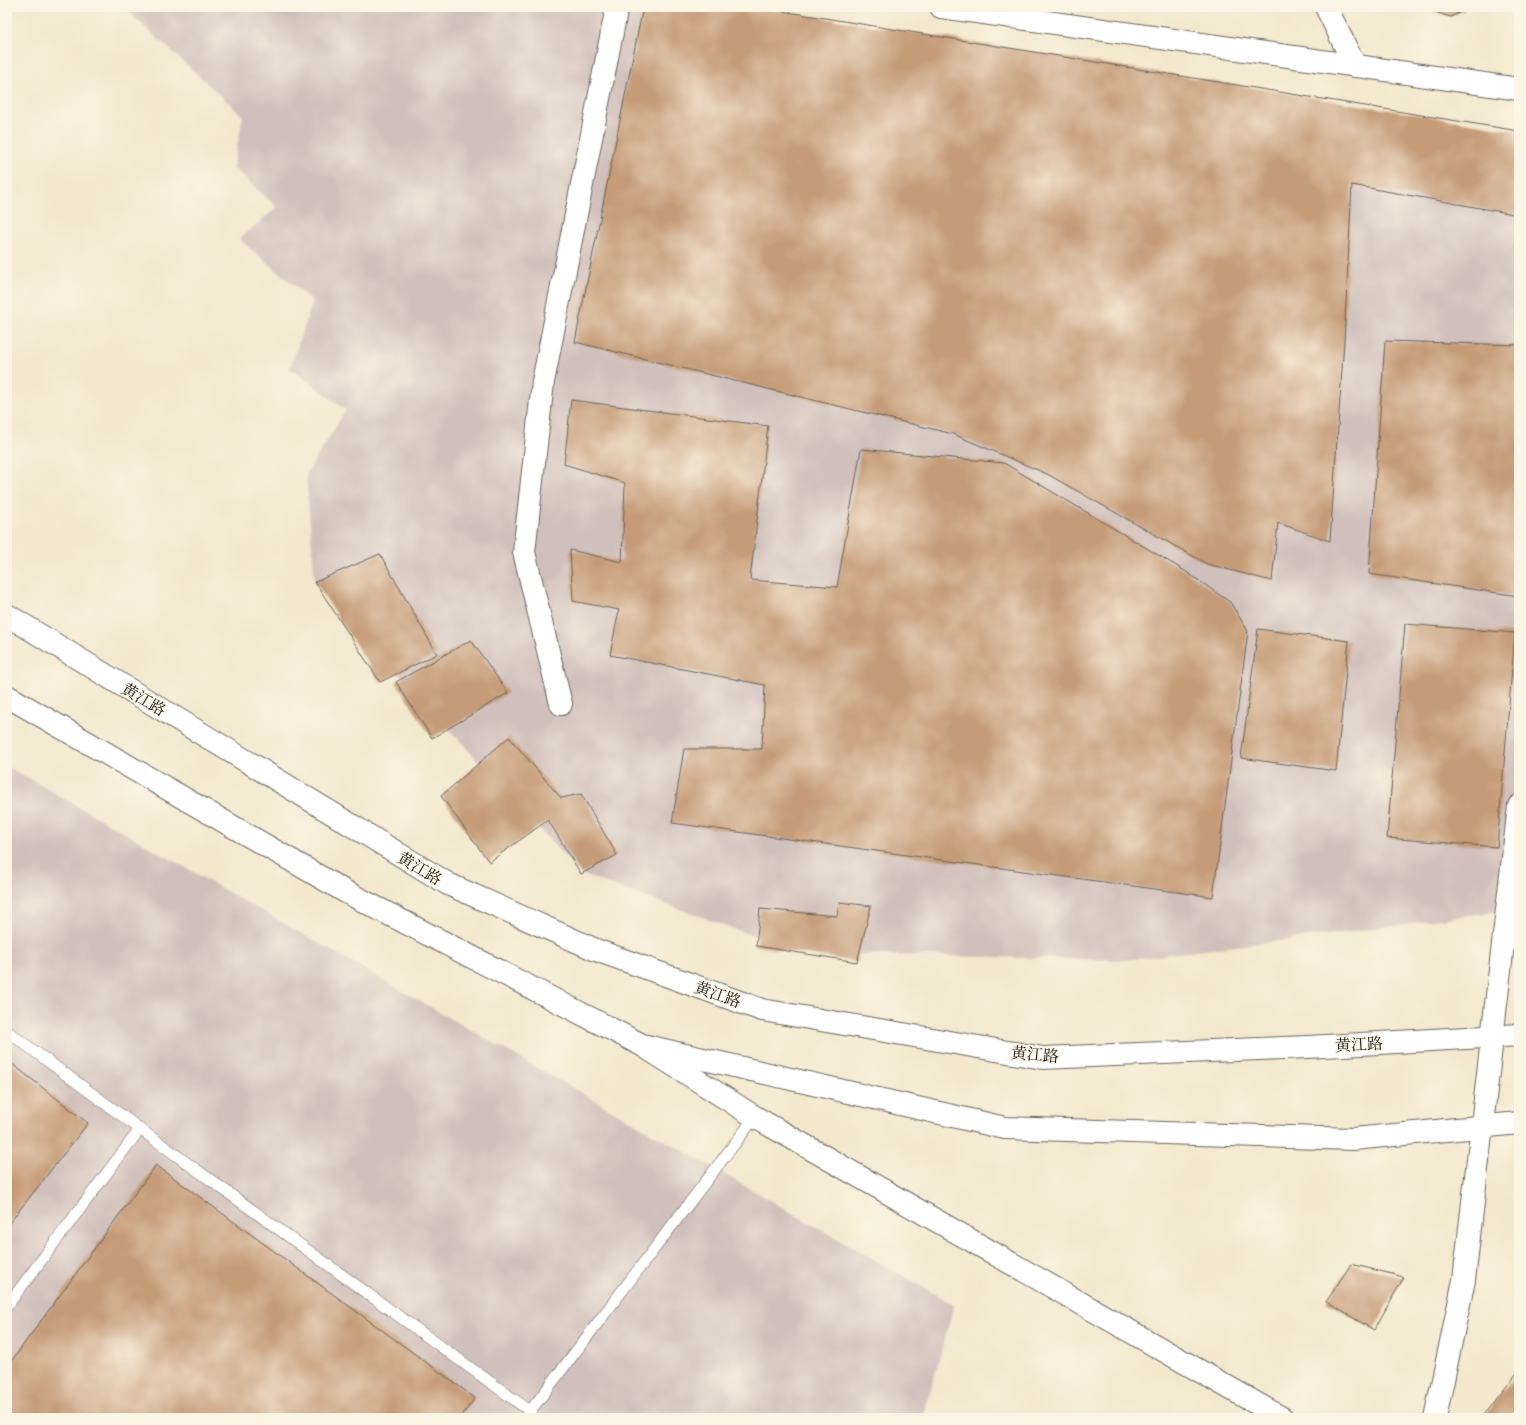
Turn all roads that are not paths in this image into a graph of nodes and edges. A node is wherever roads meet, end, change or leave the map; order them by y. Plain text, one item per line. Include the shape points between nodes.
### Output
1 (617, 7) edge
2 (941, 7) edge
3 (1326, 7) edge
4 (1354, 66) junction
5 (1519, 89) edge
6 (7, 615) edge
7 (7, 696) edge
8 (561, 704) dead end
9 (1519, 806) edge
10 (7, 1031) edge
11 (1519, 1036) edge
12 (1492, 1037) junction
13 (642, 1045) junction
14 (755, 1117) junction
15 (1519, 1123) edge
16 (1481, 1127) junction
17 (140, 1129) junction
18 (7, 1306) edge
19 (528, 1414) edge
20 (1282, 1418) edge
21 (1435, 1418) edge

1 - 8 main road via 543,382 524,552
2 - 4 main road
3 - 4 main road
4 - 5 main road
6 - 12 main road, 黄江路 via 448,884 596,950 762,1010 1043,1058
7 - 13 main road via 346,892
9 - 12 main road
10 - 17 lane
11 - 12 main road, 黄江路
12 - 16 main road
13 - 14 main road
13 - 16 main road via 1005,1128 1353,1139
14 - 19 lane
14 - 20 main road
15 - 16 main road
16 - 21 main road via 1464,1280
17 - 18 lane
17 - 19 lane

